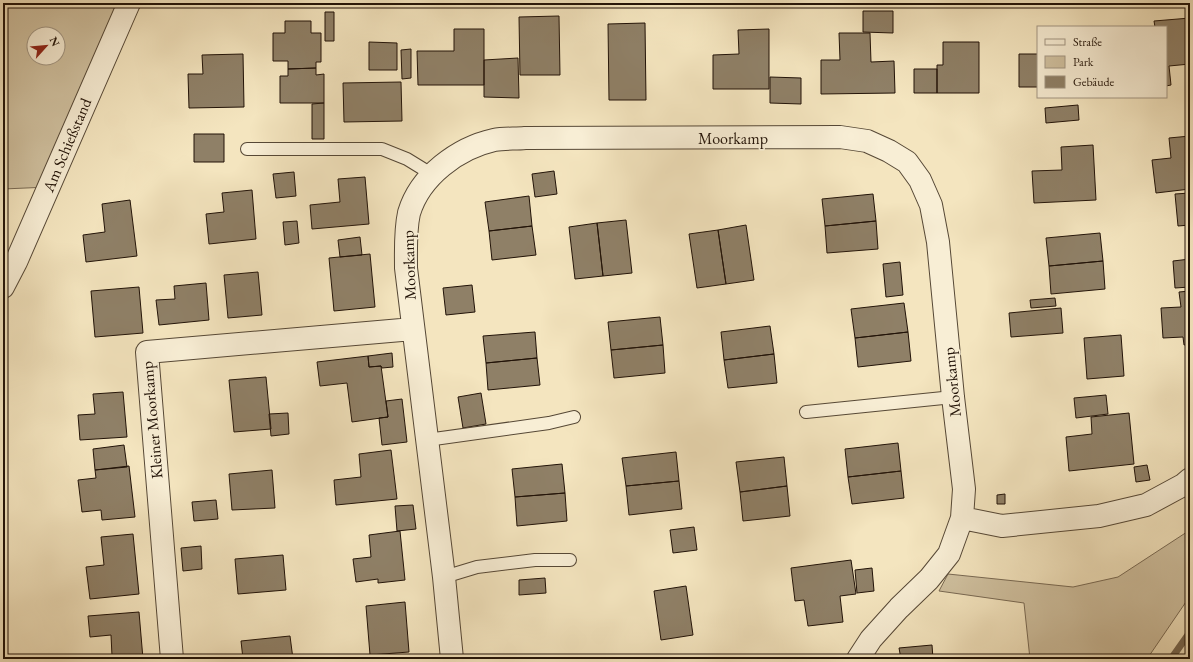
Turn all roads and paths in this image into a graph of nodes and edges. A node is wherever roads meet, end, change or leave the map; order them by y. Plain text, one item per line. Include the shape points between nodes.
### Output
1 (129, 3) edge
2 (246, 149) dead end
3 (433, 175) junction
4 (3, 287) edge
5 (413, 328) junction
6 (953, 397) junction
7 (806, 412) dead end
8 (574, 417) dead end
9 (427, 440) junction
10 (1190, 479) edge
11 (962, 518) junction
12 (570, 560) dead end
13 (444, 577) junction
14 (172, 659) edge
15 (452, 659) edge
16 (858, 659) edge

1 - 4 street, Am Schießstand
2 - 3 lane via 382,149 407,159
3 - 5 street, Moorkamp via 420,189 410,212 406,239 406,268
3 - 6 street, Moorkamp via 453,158 495,140 840,137 867,141 907,162 920,180 931,204 938,242
5 - 9 street, Moorkamp
5 - 14 street, Kleiner Moorkamp via 147,352
6 - 7 lane
6 - 11 street, Moorkamp via 964,489
8 - 9 lane via 549,423
9 - 13 street, Moorkamp
10 - 11 street via 1146,504 1099,516 1002,526
11 - 16 street, Moorkamp via 949,554 929,579 871,639
12 - 13 lane via 535,560 477,567
13 - 15 street, Moorkamp

